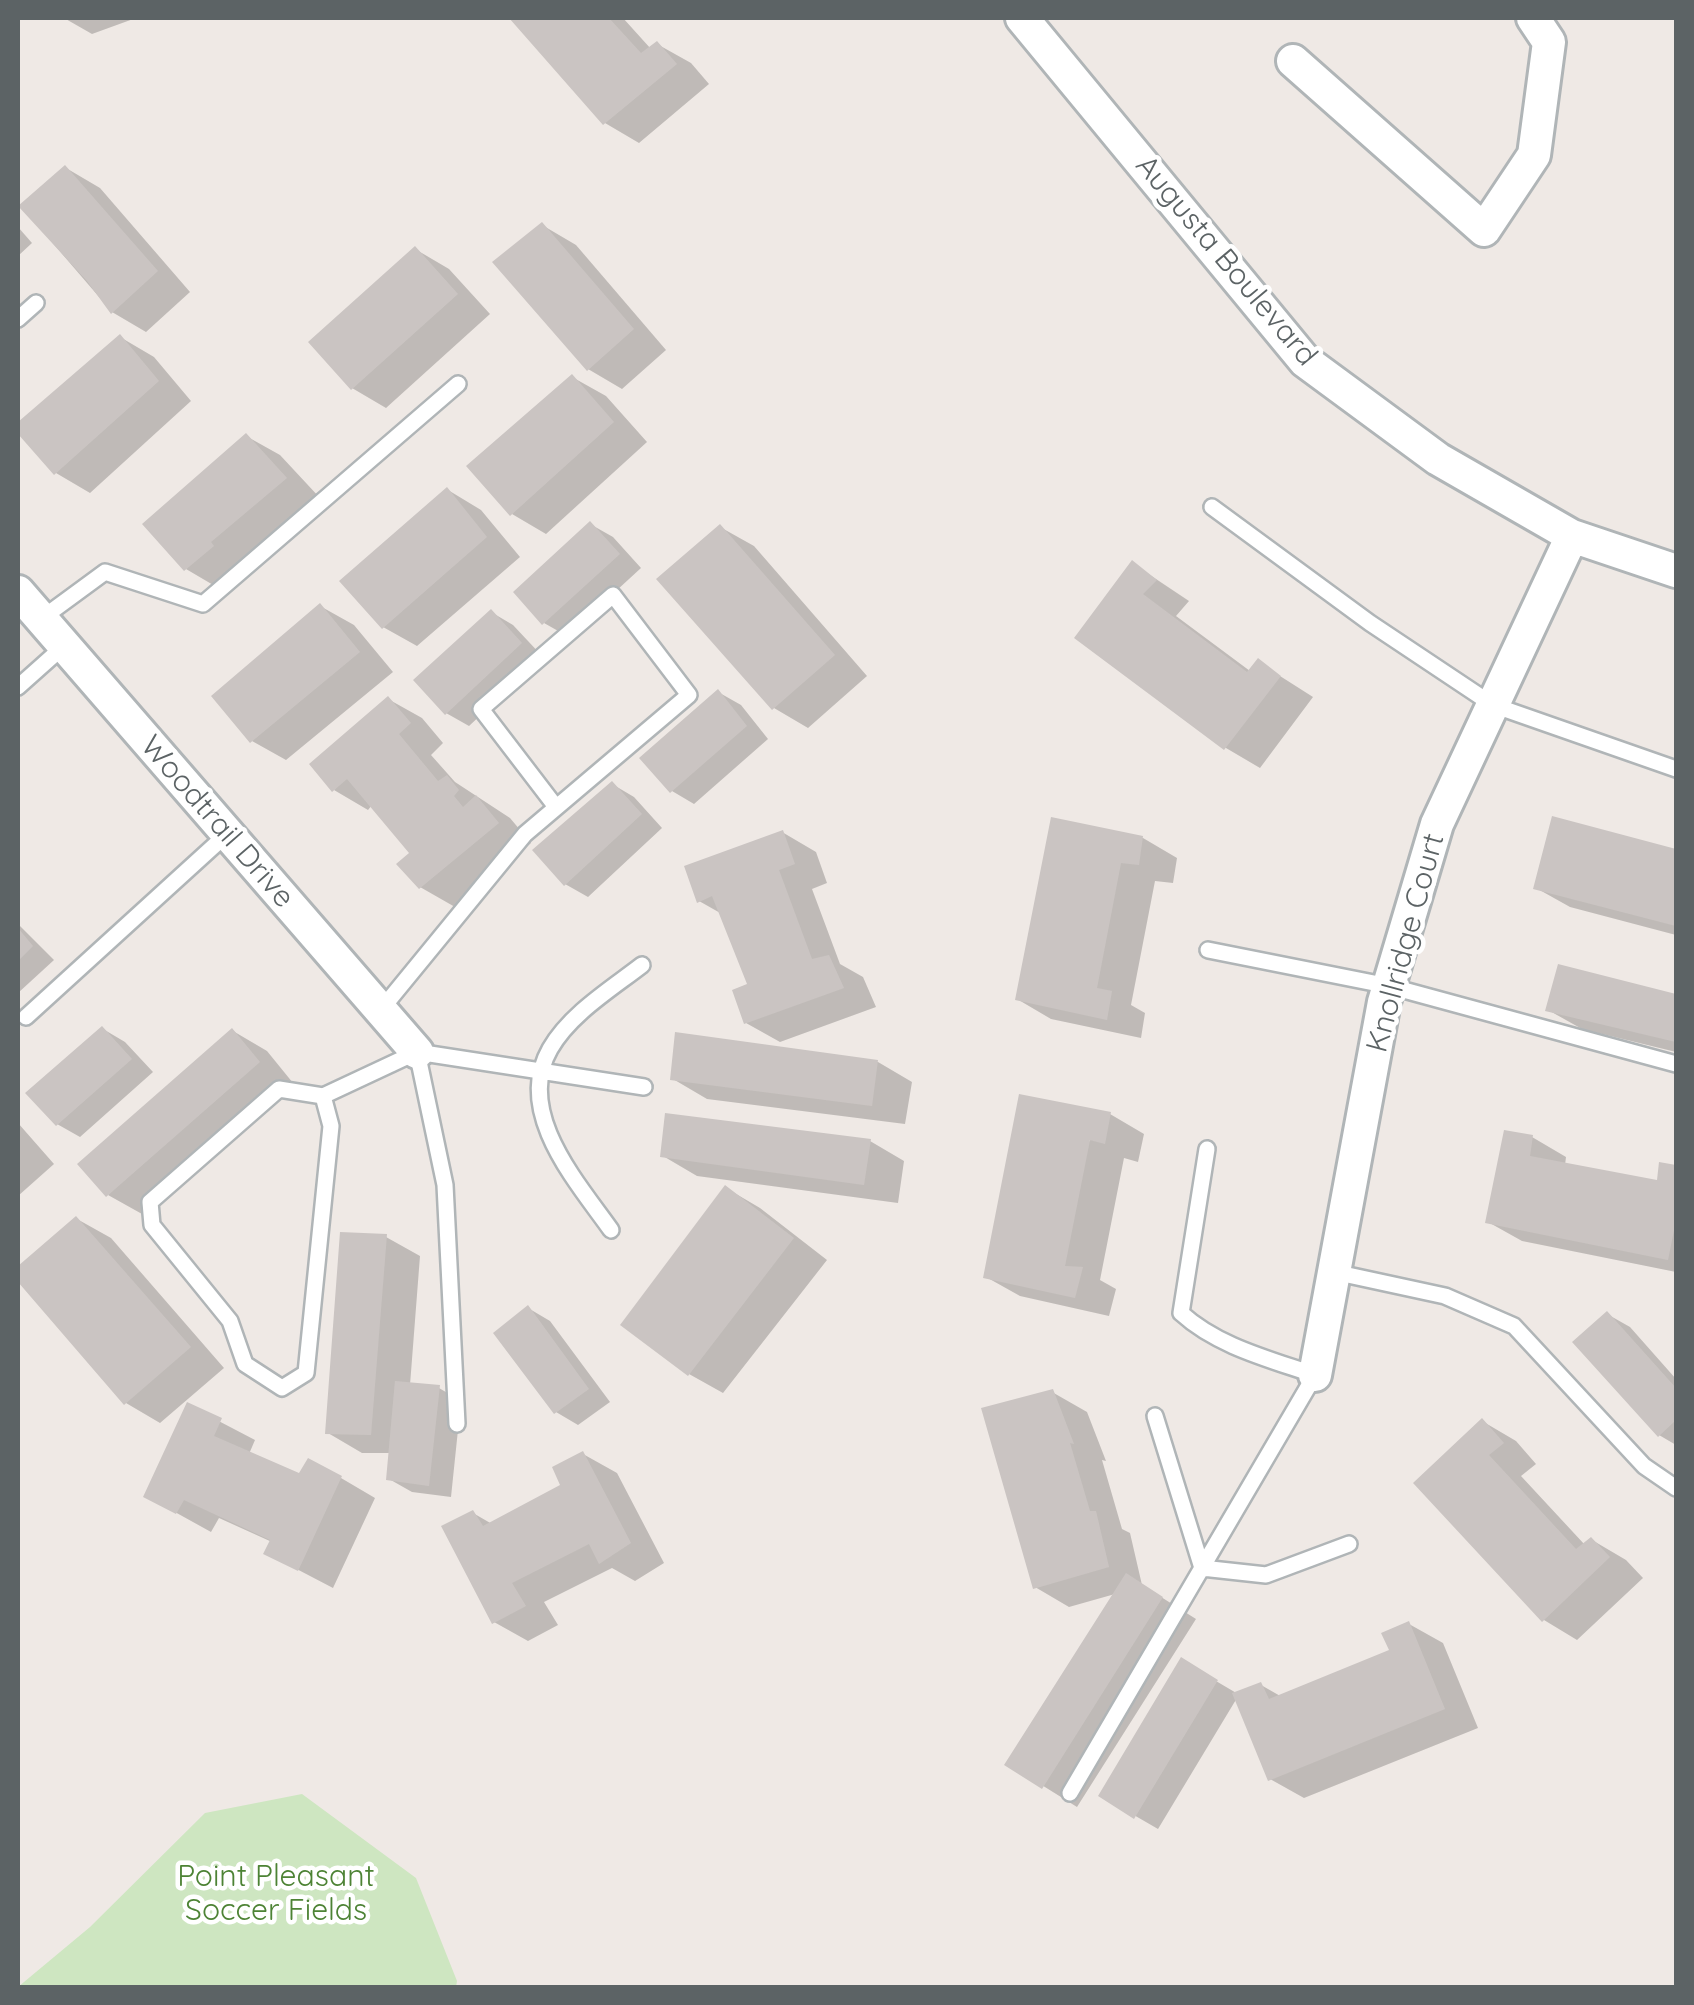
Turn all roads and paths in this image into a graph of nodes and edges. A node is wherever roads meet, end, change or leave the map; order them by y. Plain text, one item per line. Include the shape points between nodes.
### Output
1 (1022, 18) edge
2 (1533, 18) edge
3 (1293, 62) dead end
4 (36, 303) dead end
5 (18, 319) edge
6 (458, 384) dead end
7 (1212, 507) dead end
8 (1572, 536) junction
9 (1676, 572) edge
10 (18, 592) edge
11 (41, 619) junction
12 (64, 646) junction
13 (18, 687) edge
14 (1493, 705) junction
15 (1676, 769) edge
16 (556, 807) junction
17 (227, 834) junction
18 (1208, 950) dead end
19 (642, 964) dead end
20 (1389, 986) junction
21 (380, 1011) junction
22 (26, 1017) dead end
23 (417, 1052) junction
24 (1676, 1064) edge
25 (544, 1072) junction
26 (644, 1087) dead end
27 (323, 1096) junction
28 (1207, 1150) dead end
29 (611, 1230) dead end
30 (1334, 1272) junction
31 (1315, 1374) junction
32 (1155, 1416) dead end
33 (457, 1424) dead end
34 (1676, 1488) edge
35 (1349, 1544) dead end
36 (1202, 1568) junction
37 (1070, 1793) dead end

1 - 8 street, Augusta Boulevard via 1305,361 1438,460
2 - 3 street via 1549,42 1534,155 1484,230
4 - 5 lane
6 - 11 lane via 203,604 105,572
7 - 14 lane
8 - 9 street, Augusta Boulevard
8 - 14 street, Knollridge Court
10 - 11 street, Woodtrail Drive
11 - 12 street, Woodtrail Drive
12 - 13 lane
12 - 17 street, Woodtrail Drive
14 - 15 lane
14 - 20 street, Knollridge Court via 1437,824
16 - 16 lane via 689,695 613,594 481,709
16 - 21 lane via 525,834
17 - 21 street, Woodtrail Drive
17 - 22 lane
18 - 20 lane
19 - 25 lane via 565,1031 549,1051
20 - 24 lane
20 - 30 street, Knollridge Court
21 - 23 street, Woodtrail Drive
23 - 25 lane
23 - 27 lane
23 - 33 lane via 445,1185
25 - 26 lane
25 - 29 lane via 546,1128
27 - 27 lane via 279,1089 150,1202 152,1225 230,1321 245,1364 282,1388 306,1373 331,1126
28 - 31 lane via 1181,1313 1236,1347
30 - 31 street, Knollridge Court
30 - 34 lane via 1445,1296 1514,1326 1644,1466
31 - 36 lane
32 - 36 lane
35 - 36 lane via 1266,1575
36 - 37 lane

